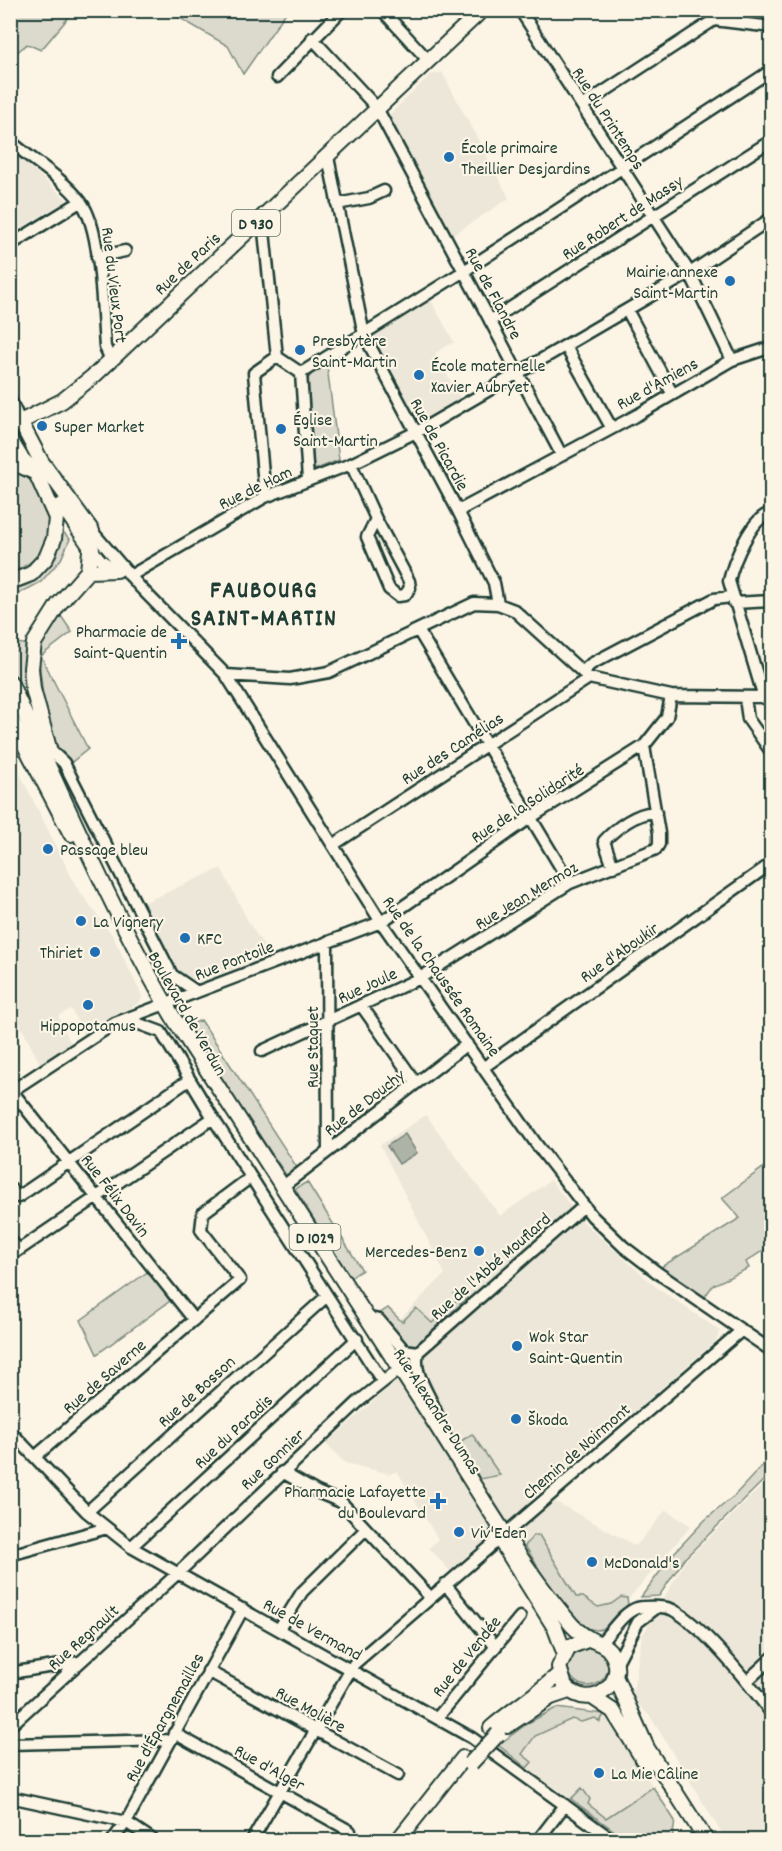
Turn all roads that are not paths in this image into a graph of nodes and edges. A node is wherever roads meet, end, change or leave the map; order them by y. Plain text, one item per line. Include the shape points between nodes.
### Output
1 (342, 10) edge
2 (382, 10) edge
3 (482, 10) edge
4 (520, 10) edge
5 (771, 27) edge
6 (312, 38) junction
7 (428, 60) junction
8 (771, 70) edge
9 (277, 76) dead end
10 (582, 106) junction
11 (377, 108) junction
12 (771, 140) edge
13 (10, 141) edge
14 (327, 158) junction
15 (622, 168) junction
16 (384, 191) dead end
17 (80, 201) junction
18 (337, 204) junction
19 (653, 216) junction
20 (771, 219) edge
21 (258, 220) junction
22 (10, 245) edge
23 (125, 251) dead end
24 (97, 257) junction
25 (464, 272) junction
26 (690, 273) junction
27 (627, 310) junction
28 (490, 321) junction
29 (364, 335) junction
30 (566, 347) junction
31 (771, 347) edge
32 (277, 357) junction
33 (111, 360) junction
34 (732, 360) junction
35 (301, 374) junction
36 (518, 374) junction
37 (672, 393) junction
38 (10, 399) edge
39 (15, 424) edge
40 (611, 427) junction
41 (414, 432) junction
42 (10, 440) edge
43 (561, 454) junction
44 (10, 460) edge
45 (351, 464) junction
46 (36, 473) junction
47 (308, 480) junction
48 (265, 497) junction
49 (458, 510) junction
50 (771, 513) edge
51 (376, 519) junction
52 (92, 531) junction
53 (92, 549) junction
54 (117, 570) junction
55 (88, 571) junction
56 (130, 576) junction
57 (10, 582) edge
58 (733, 600) junction
59 (771, 601) edge
60 (498, 604) junction
61 (418, 630) junction
62 (226, 675) junction
63 (586, 675) junction
64 (10, 682) edge
65 (671, 696) junction
66 (768, 697) edge
67 (745, 698) junction
68 (10, 717) edge
69 (10, 736) edge
70 (485, 746) junction
71 (644, 746) junction
72 (48, 748) junction
73 (771, 753) edge
74 (43, 781) junction
75 (65, 799) junction
76 (656, 813) junction
77 (530, 818) junction
78 (333, 845) junction
79 (771, 863) edge
80 (613, 867) junction
81 (570, 883) junction
82 (381, 922) junction
83 (327, 942) junction
84 (420, 978) junction
85 (197, 992) junction
86 (162, 1005) junction
87 (361, 1005) junction
88 (126, 1019) junction
89 (330, 1020) junction
90 (467, 1044) junction
91 (262, 1051) dead end
92 (484, 1067) junction
93 (189, 1080) junction
94 (416, 1083) junction
95 (11, 1092) edge
96 (213, 1118) junction
97 (328, 1151) junction
98 (69, 1163) junction
99 (251, 1177) junction
100 (10, 1188) edge
101 (279, 1189) junction
102 (97, 1198) junction
103 (584, 1206) junction
104 (10, 1240) edge
105 (15, 1253) edge
106 (327, 1296) junction
107 (368, 1318) junction
108 (194, 1320) junction
109 (742, 1330) junction
110 (357, 1339) junction
111 (771, 1351) edge
112 (418, 1352) junction
113 (388, 1377) junction
114 (10, 1431) edge
115 (440, 1431) junction
116 (36, 1456) junction
117 (282, 1472) junction
118 (87, 1512) junction
119 (107, 1528) junction
120 (366, 1528) junction
121 (502, 1536) junction
122 (131, 1547) junction
123 (10, 1555) edge
124 (178, 1573) junction
125 (445, 1584) junction
126 (430, 1597) junction
127 (656, 1608) junction
128 (243, 1609) junction
129 (520, 1617) dead end
130 (279, 1629) junction
131 (595, 1641) junction
132 (495, 1646) junction
133 (564, 1652) junction
134 (771, 1658) edge
135 (80, 1662) junction
136 (351, 1669) junction
137 (615, 1670) junction
138 (208, 1671) junction
139 (10, 1673) edge
140 (559, 1674) junction
141 (747, 1681) junction
142 (569, 1691) junction
143 (592, 1697) junction
144 (771, 1714) edge
145 (438, 1717) junction
146 (10, 1726) edge
147 (316, 1730) junction
148 (495, 1731) junction
149 (172, 1736) junction
150 (10, 1744) edge
151 (467, 1761) junction
152 (398, 1775) dead end
153 (280, 1792) junction
154 (10, 1797) edge
155 (565, 1805) junction
156 (126, 1822) junction
157 (350, 1830) dead end
158 (702, 1839) edge
159 (113, 1840) edge
160 (153, 1840) edge
161 (255, 1840) edge
162 (398, 1840) edge
163 (408, 1840) edge
164 (538, 1840) edge
165 (613, 1840) edge

1 - 6 street
2 - 7 street
3 - 7 main road, Rue de Paris / D 930
4 - 10 street, Rue du Printemps
5 - 10 street via 714,20
6 - 9 street
6 - 11 street, Rue de Flandre
7 - 11 main road, Rue de Paris / D 930
8 - 15 street
10 - 15 street, Rue du Printemps
11 - 14 main road, Rue de Paris / D 930
11 - 25 street, Rue de Flandre
12 - 19 street, Rue Robert de Massy
13 - 17 street, Rue du Vieux Port
14 - 18 street, Rue de Picardie
14 - 21 main road, Rue de Paris / D 930
15 - 19 street, Rue du Printemps
15 - 25 street
16 - 18 street
17 - 22 street
17 - 24 street, Rue du Vieux Port via 88,214
18 - 29 street, Rue de Picardie
19 - 26 street, Rue du Printemps
19 - 28 street, Rue Robert de Massy
20 - 26 street, Rue de Ham
21 - 32 street via 264,231
21 - 33 main road, Rue de Paris / D 930
23 - 24 street
24 - 33 street, Rue du Vieux Port via 105,347
25 - 28 street, Rue de Flandre
25 - 29 street
26 - 27 street, Rue de Ham
26 - 34 street, Rue du Printemps
27 - 30 street, Rue de Ham
27 - 37 street
28 - 36 street, Rue de Flandre
29 - 35 street
29 - 41 street, Rue de Picardie
30 - 36 street, Rue de Ham
30 - 40 street
31 - 34 street, Rue d'Amiens
32 - 35 street
32 - 48 street via 254,373
33 - 39 main road, Rue de Paris / D 930 via 62,401
34 - 37 street, Rue d'Amiens
35 - 47 street
36 - 41 street, Rue de Ham
36 - 43 street, Rue de Flandre
37 - 40 street, Rue d'Amiens
38 - 39 street
39 - 52 main road, Rue de la Chaussée Romaine
40 - 43 street, Rue d'Amiens
41 - 45 street, Rue de Ham
41 - 49 street, Rue de Picardie
42 - 46 main road, Rue de la Chaussée Romaine
43 - 49 street
44 - 46 main road
45 - 47 street, Rue de Ham
45 - 51 street
46 - 53 main road, Rue de la Chaussée Romaine
46 - 57 main road via 56,518 56,530 40,566
47 - 48 street, Rue de Ham
48 - 56 street, Rue de Ham
49 - 60 street, Rue de Picardie via 494,583
50 - 58 street via 757,520 734,561 729,581
51 - 51 street via 367,537 389,589 398,596 405,595 409,581
52 - 53 main road
52 - 56 street, Rue de la Chaussée Romaine
53 - 54 street, Rue de la Chaussée Romaine
53 - 55 main road
54 - 55 main road
54 - 56 street, Rue de la Chaussée Romaine
55 - 72 main road via 58,605 34,643 33,689
56 - 62 street, Rue de la Chaussée Romaine
58 - 59 street, Rue des Camélias
58 - 63 street, Rue des Camélias via 714,599 591,664
58 - 66 street
60 - 61 street via 474,603
60 - 63 street via 514,610
61 - 62 street via 329,672 290,679
61 - 70 street
62 - 78 street, Rue de la Chaussée Romaine
63 - 65 street
63 - 70 street, Rue des Camélias
64 - 75 main road
65 - 67 street
65 - 71 street, Rue de la Solidarité via 667,717
66 - 67 street
67 - 73 street via 748,719
68 - 74 main road
69 - 74 main road
70 - 77 street
70 - 78 street, Rue des Camélias
71 - 76 street, Rue Jean Mermoz
71 - 77 street, Rue de la Solidarité
72 - 75 main road
72 - 85 street, Boulevard de Verdun via 64,763 172,975
74 - 86 main road, Boulevard de Verdun
75 - 86 main road
76 - 80 street, Rue Jean Mermoz via 660,844
76 - 80 street via 631,821 604,841
77 - 81 street
77 - 82 street, Rue de la Solidarité
78 - 82 street, Rue de la Chaussée Romaine
79 - 92 street, Rue d'Aboukir
80 - 81 street, Rue Jean Mermoz
81 - 84 street, Rue Jean Mermoz
82 - 83 street, Rue Pontoile
82 - 84 street, Rue de la Chaussée Romaine
83 - 85 street, Rue Pontoile
83 - 89 street, Rue Staquet
84 - 87 street, Rue Joule
84 - 90 street, Rue de la Chaussée Romaine
85 - 86 street, Rue Pontoile
86 - 88 street, Rue Pontoile
86 - 101 main road, Boulevard de Verdun
87 - 89 street, Rue Joule
87 - 94 street
88 - 93 street, Rue Alexandre Dumas via 161,1032
88 - 95 street, Rue Pontoile
89 - 91 street, Rue Joule
89 - 97 street, Rue Staquet
90 - 92 street, Rue de la Chaussée Romaine
90 - 94 street, Rue de Douchy
92 - 103 street, Rue de la Chaussée Romaine
93 - 96 street, Rue Alexandre Dumas
93 - 98 street
94 - 97 street, Rue de Douchy
95 - 98 street, Rue Félix Davin
96 - 99 street, Rue Alexandre Dumas
96 - 102 street
97 - 101 street, Rue de Douchy
98 - 100 street via 18,1197
98 - 102 street, Rue Félix Davin
99 - 106 street, Rue Alexandre Dumas
99 - 108 street, Rue de Saverne via 203,1213 201,1230 240,1280
101 - 107 main road, D 1029
101 - 113 main road, Rue Alexandre Dumas
102 - 105 street
102 - 108 street, Rue Félix Davin
103 - 109 street, Rue de la Chaussée Romaine via 624,1247
103 - 112 street, Rue de l'Abbé Mouflard
104 - 105 street
106 - 110 street, Rue Alexandre Dumas
106 - 118 street, Rue de Bosson
107 - 112 street via 379,1320 404,1350
107 - 115 main road, D 1029
108 - 116 street, Rue de Saverne
109 - 111 street, Rue de la Chaussée Romaine
109 - 121 street, Chemin de Noirmont
110 - 113 street, Rue Alexandre Dumas
110 - 122 street, Rue du Paradis
112 - 115 street via 419,1377 439,1415
113 - 117 street, Rue Gonnier
113 - 121 main road, Rue Alexandre Dumas
114 - 116 street, Rue de Vermand
115 - 121 main road, D 1029
116 - 118 street, Rue de Vermand
117 - 120 street via 341,1502
117 - 124 street, Rue Gonnier
118 - 119 street, Rue de Vermand
119 - 122 street, Rue de Vermand
119 - 123 street
120 - 126 street
120 - 130 street via 302,1592
121 - 125 street, Chemin de Noirmont
121 - 131 main road, D 1029 via 567,1620
121 - 133 main road, Rue Alexandre Dumas via 555,1628
122 - 124 street, Rue de Vermand
124 - 128 street, Rue de Vermand
124 - 135 street, Rue Regnault
125 - 126 street, Chemin de Noirmont
125 - 132 street
126 - 136 street, Chemin de Noirmont
127 - 131 street via 637,1608
127 - 137 street via 638,1622
127 - 141 street via 671,1609 687,1619
128 - 130 street, Rue de Vermand
128 - 138 street, Rue d'Épargnemailles
129 - 132 street, Rue de Vendée
130 - 136 street, Rue de Vermand
131 - 133 main road via 574,1643
131 - 137 main road via 609,1650
132 - 145 street, Rue de Vendée
133 - 140 main road
134 - 141 street
135 - 139 street
135 - 146 street, Rue Regnault
136 - 145 street, Rue de Vermand
136 - 147 street, Chemin de Noirmont
137 - 143 main road via 607,1690
137 - 158 main road via 647,1748
138 - 147 street, Rue Molière
138 - 149 street, Rue d'Épargnemailles
140 - 142 main road
140 - 148 main road
141 - 144 street
142 - 143 main road
142 - 148 main road via 551,1697
143 - 158 main road via 613,1711
145 - 155 street, Rue de Vermand
147 - 152 street, Rue Molière
147 - 153 street, Chemin de Noirmont
148 - 151 main road
149 - 150 street
149 - 153 street, Rue d'Alger
149 - 156 street, Rue d'Épargnemailles
151 - 162 main road
151 - 163 main road
153 - 157 street, Rue d'Alger
153 - 161 street, Chemin de Noirmont
154 - 156 street
155 - 164 street
155 - 165 street, Rue de Vermand
156 - 159 street, Rue d'Épargnemailles
156 - 160 street

